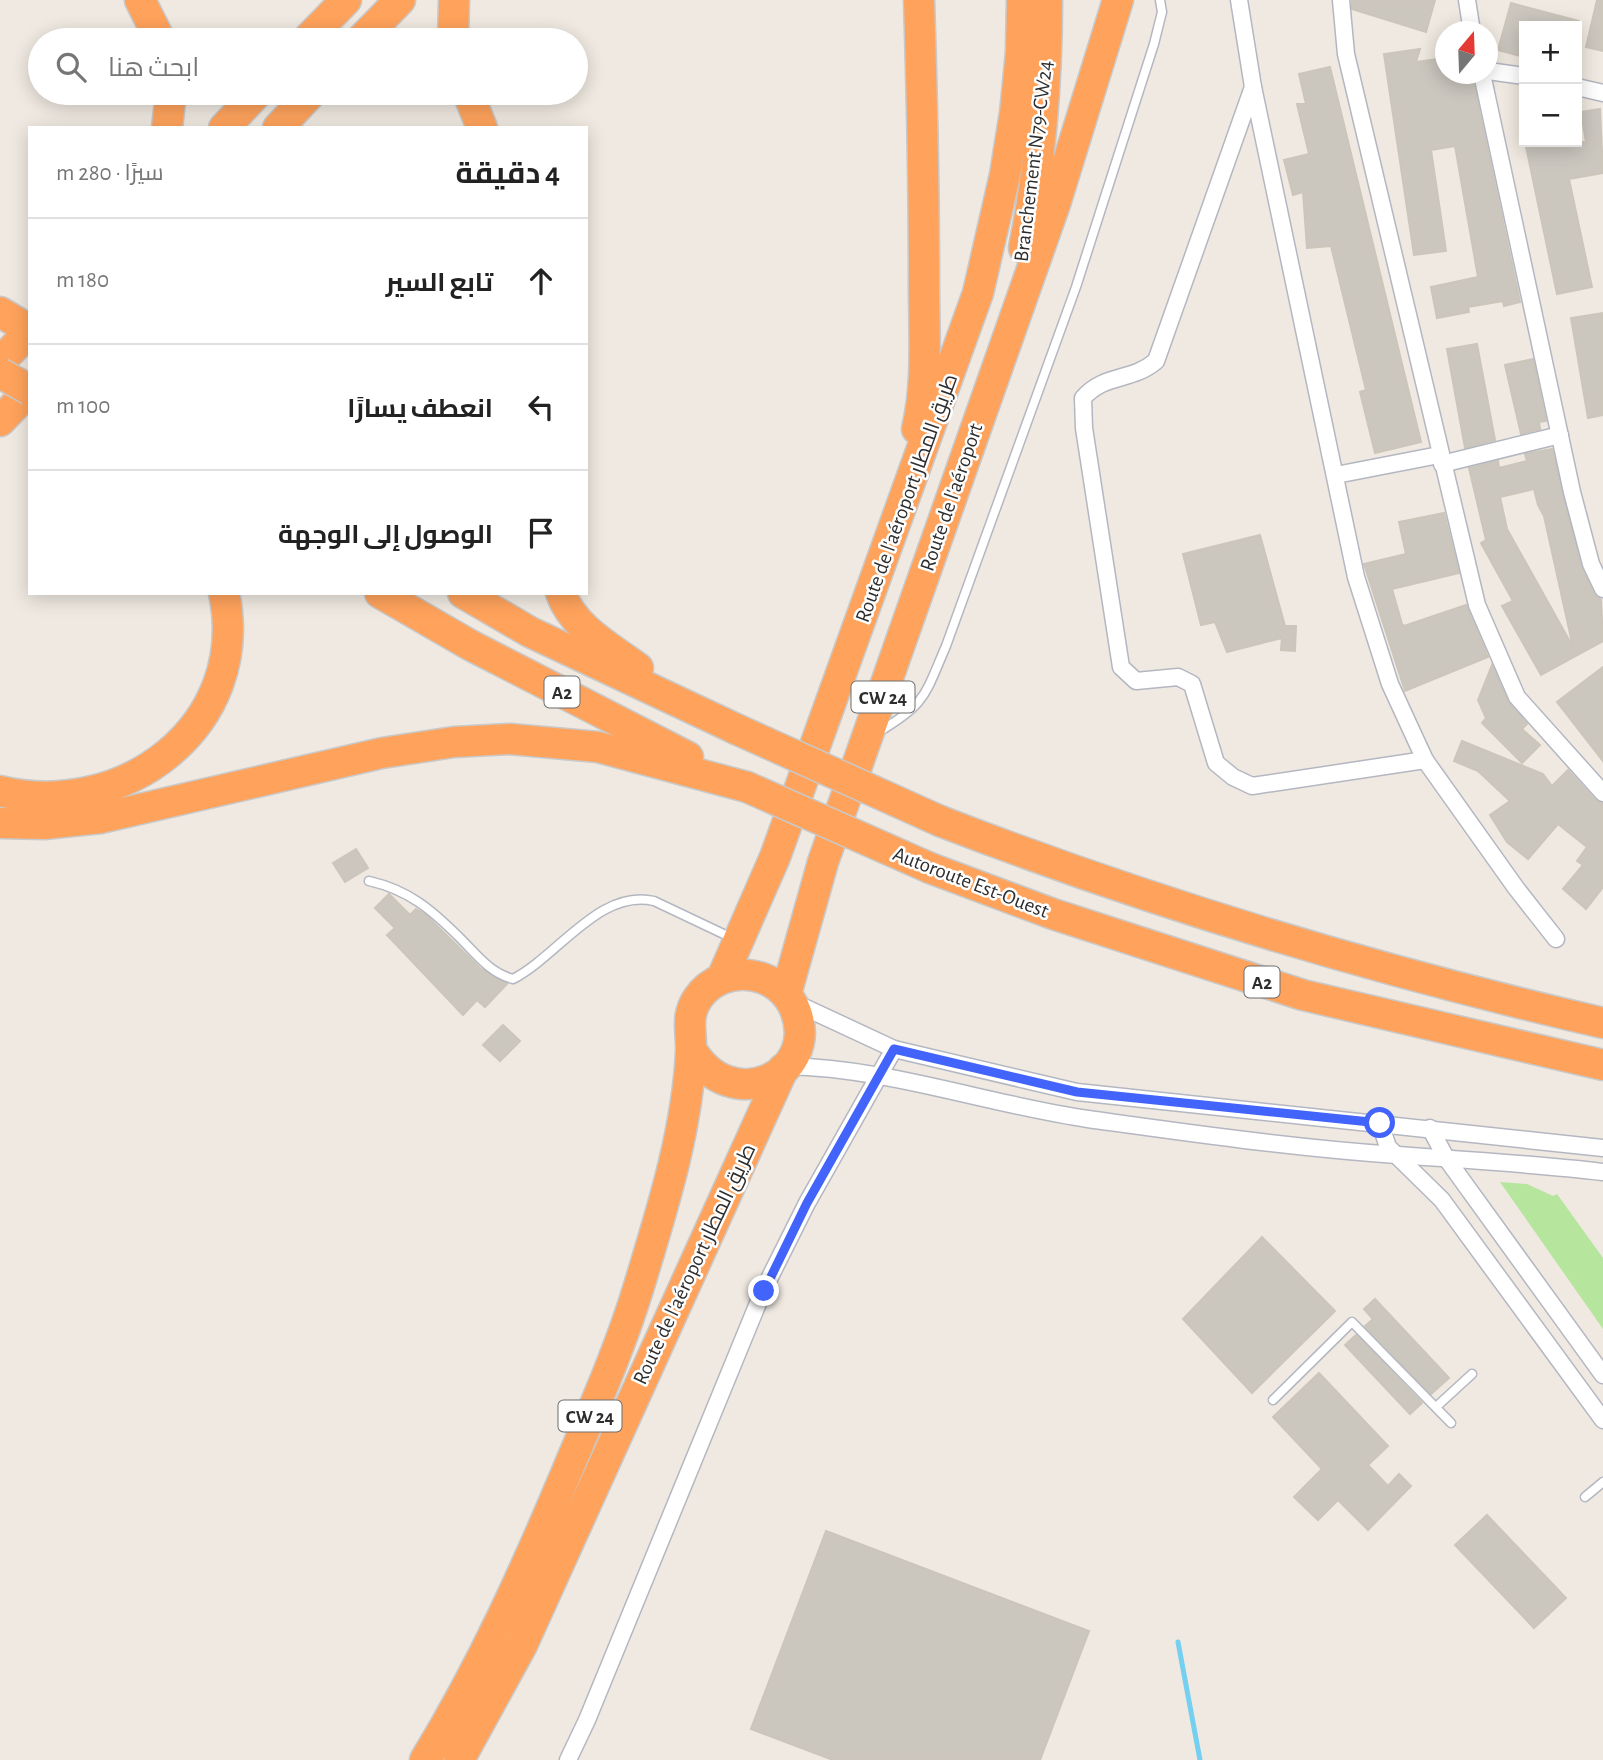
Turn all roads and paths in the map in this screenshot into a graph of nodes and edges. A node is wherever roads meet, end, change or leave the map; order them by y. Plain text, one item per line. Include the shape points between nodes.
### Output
1 (140, 0) edge
2 (346, 0) edge
3 (400, 0) edge
4 (454, 0) edge
5 (919, 0) edge
6 (1022, 0) edge
7 (1047, 0) edge
8 (1118, 0) edge
9 (1160, 0) edge
10 (1240, 0) edge
11 (1341, 0) edge
12 (1467, 0) edge
13 (1470, 21) edge
14 (154, 28) edge
15 (319, 28) edge
16 (373, 28) edge
17 (453, 28) edge
18 (1498, 72) edge
19 (1519, 75) edge
20 (1484, 84) edge
21 (1253, 87) junction
22 (1582, 88) edge
23 (1603, 93) edge
24 (170, 105) edge
25 (245, 105) edge
26 (300, 105) edge
27 (473, 105) edge
28 (167, 126) edge
29 (225, 126) edge
30 (280, 126) edge
31 (481, 126) edge
32 (0, 312) edge
33 (28, 330) edge
34 (28, 333) edge
35 (0, 362) edge
36 (0, 373) edge
37 (28, 389) edge
38 (28, 392) edge
39 (984, 401) junction
40 (0, 421) edge
41 (1560, 435) junction
42 (1440, 459) junction
43 (1336, 475) junction
44 (899, 519) junction
45 (1603, 589) edge
46 (224, 595) edge
47 (383, 595) edge
48 (466, 595) edge
49 (562, 595) edge
50 (736, 729) junction
51 (868, 738) junction
52 (1425, 760) junction
53 (747, 787) junction
54 (0, 792) edge
55 (1603, 793) edge
56 (0, 823) edge
57 (369, 881) dead end
58 (1556, 939) dead end
59 (738, 941) junction
60 (722, 978) junction
61 (789, 997) junction
62 (1603, 1023) edge
63 (691, 1049) junction
64 (894, 1049) junction
65 (1603, 1065) edge
66 (785, 1068) junction
67 (880, 1075) junction
68 (1380, 1123) junction
69 (1430, 1128) junction
70 (1603, 1148) edge
71 (1395, 1155) junction
72 (1446, 1158) junction
73 (1603, 1172) edge
74 (1472, 1374) dead end
75 (1603, 1375) edge
76 (1273, 1399) dead end
77 (1436, 1407) junction
78 (1603, 1420) edge
79 (1451, 1423) dead end
80 (1603, 1482) edge
81 (1585, 1497) dead end
82 (425, 1760) edge
83 (459, 1760) edge
84 (568, 1760) edge

1 - 14 highway
2 - 15 highway
3 - 16 highway
4 - 17 highway
5 - 44 highway via 924,369 922,407
6 - 44 highway, Route de l'aéroport طريق المطار / CW 24 via 1015,114 978,293
7 - 39 highway, Branchement N79-CW24 via 1046,63 1030,218
8 - 39 highway, Route de l'aéroport / CW 24 via 1055,204
9 - 51 lane via 1162,12 1154,44 1076,287 946,646 924,698 912,712
10 - 21 street
11 - 42 street via 1346,54
12 - 13 street
18 - 19 street
20 - 41 street
21 - 43 street
21 - 52 street via 1156,361 1144,371 1095,384 1083,398 1121,667 1136,681 1178,677 1192,684 1216,763 1252,786
22 - 23 street
24 - 28 highway
25 - 29 highway
26 - 30 highway
27 - 31 highway
32 - 33 highway
34 - 35 highway
36 - 37 highway, bridge
38 - 40 highway
39 - 51 highway, Route de l'aéroport / CW 24
41 - 42 street
41 - 45 street via 1591,564
42 - 43 street
42 - 55 street via 1477,605 1517,696
43 - 52 street via 1360,590 1390,684
44 - 59 highway, Route de l'aéroport طريق المطار / CW 24 via 775,858
46 - 54 highway via 227,636 223,662 201,717 178,746 118,786 57,798
47 - 53 highway, Autoroute Est-Ouest / A2 via 470,645
48 - 50 highway, A2 via 530,632
49 - 50 highway via 591,634 650,677
50 - 62 highway, A2, bridge via 940,821 1158,901 1289,943
51 - 61 highway, Route de l'aéroport / CW 24 via 823,862
52 - 58 street
53 - 56 highway via 598,747 510,739 382,753 101,818
53 - 65 highway, Autoroute Est-Ouest / A2, bridge via 930,868 1053,914 1303,995
57 - 59 lane via 408,893 493,971 513,979 533,969 606,907 624,899 654,901
59 - 60 highway, Route de l'aéroport طريق المطار / CW 24
60 - 61 highway via 757,975
60 - 63 highway via 696,1000 689,1016
61 - 64 street
61 - 66 highway via 799,1027 798,1041
63 - 66 highway via 700,1065 732,1084 759,1083
63 - 82 highway, Route de l'aéroport طريق المطار / CW 24 via 682,1133 612,1365 490,1644
64 - 67 street
64 - 68 street via 1077,1092
66 - 67 street via 826,1067
66 - 83 highway, Route de l'aéroport طريق المطار / CW 24 via 522,1645
67 - 71 street via 1076,1117
67 - 84 street via 812,1194 764,1291
68 - 69 street
68 - 71 street
69 - 70 street
69 - 72 street
71 - 72 street
71 - 78 street via 1442,1200
72 - 73 street
72 - 75 street
74 - 77 lane
76 - 77 lane via 1352,1322
77 - 79 lane
80 - 81 lane

